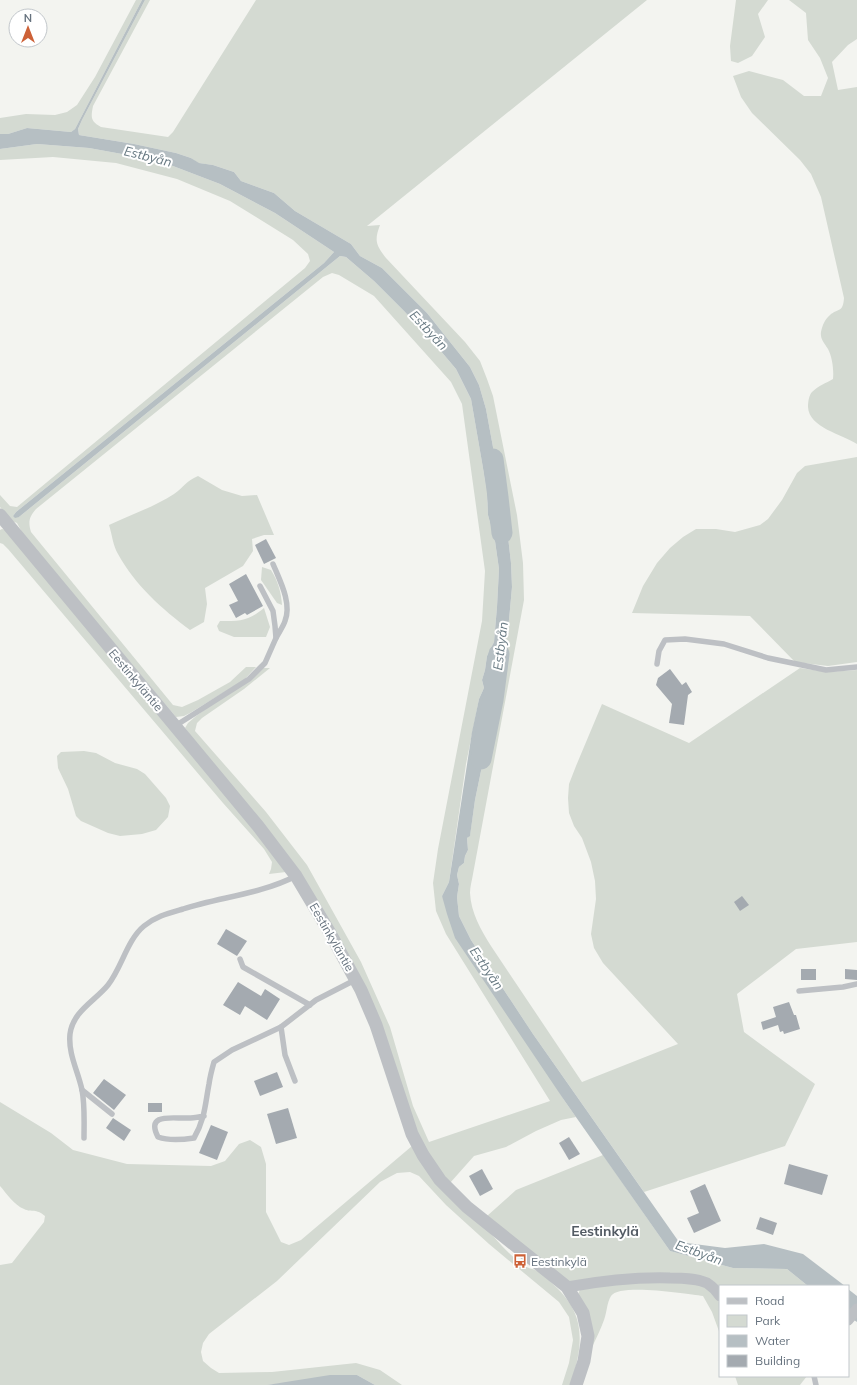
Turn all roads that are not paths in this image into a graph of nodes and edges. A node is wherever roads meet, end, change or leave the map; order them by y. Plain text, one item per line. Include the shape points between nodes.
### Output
1 (2, 520) edge
2 (273, 564) dead end
3 (260, 586) dead end
4 (276, 638) junction
5 (656, 664) dead end
6 (857, 667) edge
7 (175, 726) junction
8 (296, 876) junction
9 (240, 959) dead end
10 (356, 980) junction
11 (857, 984) edge
12 (799, 991) dead end
13 (310, 1005) junction
14 (281, 1027) junction
15 (295, 1081) dead end
16 (82, 1090) junction
17 (112, 1114) dead end
18 (204, 1116) junction
19 (84, 1138) dead end
20 (567, 1287) junction
21 (719, 1295) edge
22 (857, 1309) edge
23 (849, 1319) edge
24 (576, 1385) edge

1 - 7 street, Eestinkyläntie
2 - 4 lane via 288,607 286,621
3 - 4 lane via 274,611
4 - 7 lane via 265,663 249,679
5 - 6 lane via 665,640 685,639 724,644 768,658 826,670
7 - 8 street, Eestinkyläntie
8 - 10 street, Eestinkyläntie
8 - 16 lane via 274,885 158,917 144,926 133,939 107,986 76,1017 70,1032 70,1047
9 - 13 lane via 243,967
10 - 13 lane
10 - 20 street, Eestinkyläntie via 376,1025 412,1134 440,1180 467,1207
11 - 12 lane
13 - 14 lane
14 - 15 lane via 285,1055
14 - 18 lane via 232,1050 214,1062
16 - 17 lane
16 - 19 lane
18 - 18 lane via 194,1138 166,1140 158,1136 154,1130 156,1121 164,1118
20 - 21 street via 648,1277 688,1279 705,1283
20 - 24 street, Eestinkyläntie via 583,1313 588,1336 584,1361
22 - 23 street

